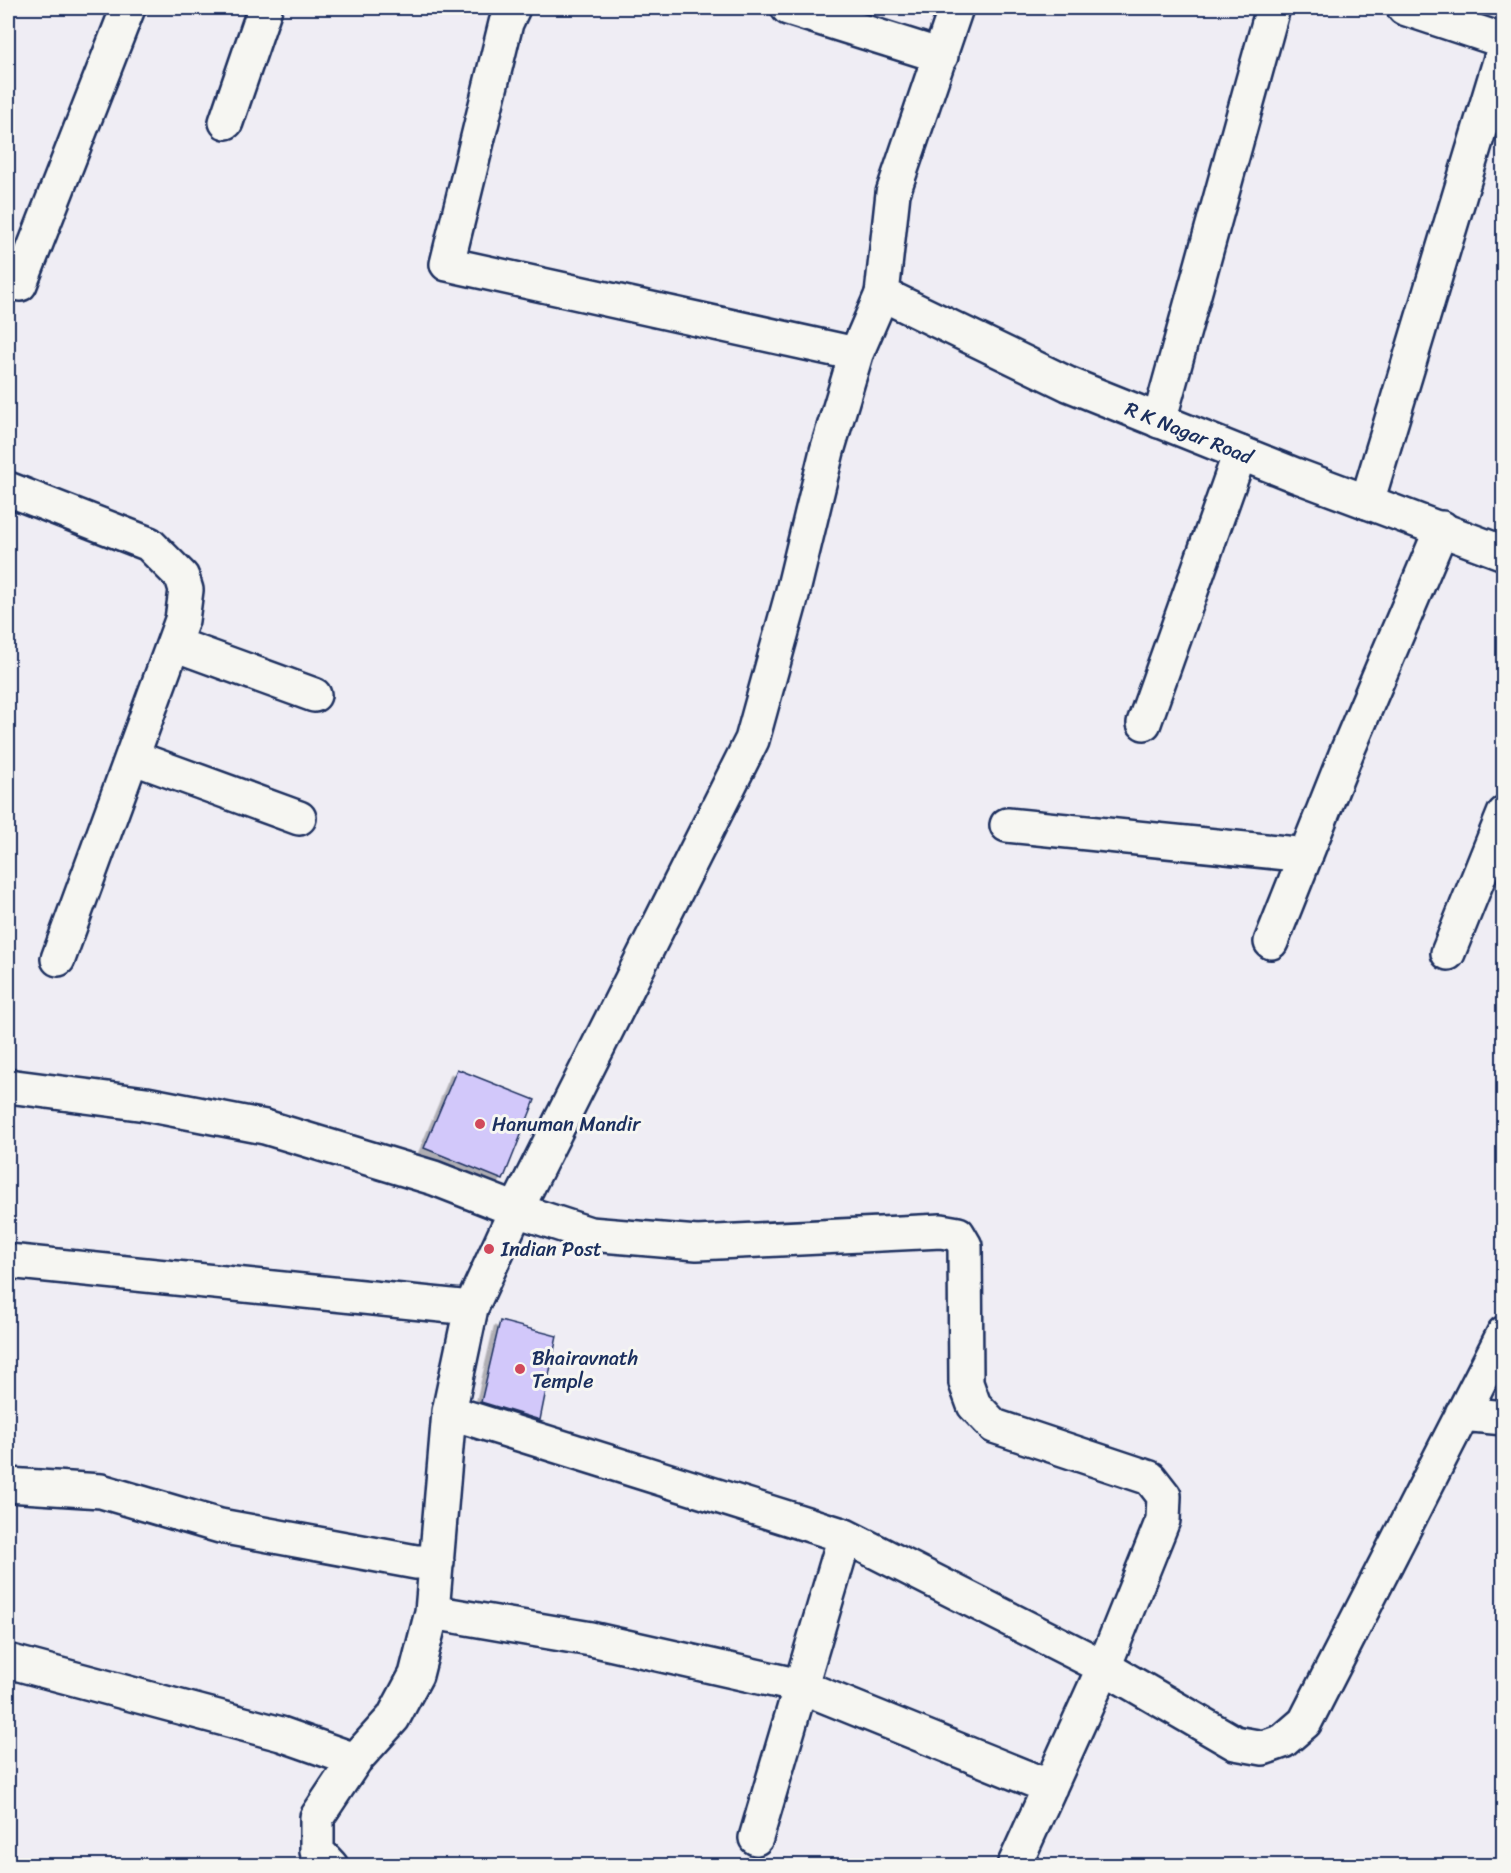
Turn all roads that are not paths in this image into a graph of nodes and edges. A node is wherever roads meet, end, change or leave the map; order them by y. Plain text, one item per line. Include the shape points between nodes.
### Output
1 (128, 8) edge
2 (265, 8) edge
3 (513, 8) edge
4 (788, 8) edge
5 (956, 8) edge
6 (1273, 8) edge
7 (1404, 8) edge
8 (1503, 41) edge
9 (1503, 48) edge
10 (941, 56) junction
11 (226, 122) dead end
12 (20, 284) dead end
13 (882, 294) junction
14 (856, 354) junction
15 (1159, 421) junction
16 (1240, 453) junction
17 (8, 489) edge
18 (1367, 502) junction
19 (1442, 528) junction
20 (1503, 553) edge
21 (174, 644) junction
22 (314, 695) dead end
23 (1144, 723) dead end
24 (132, 757) junction
25 (1503, 814) edge
26 (299, 818) dead end
27 (1007, 825) dead end
28 (1306, 855) junction
29 (1271, 942) dead end
30 (1448, 953) dead end
31 (58, 959) dead end
32 (8, 1086) edge
33 (516, 1210) junction
34 (8, 1261) edge
35 (471, 1308) junction
36 (1503, 1334) edge
37 (449, 1412) junction
38 (1462, 1414) junction
39 (1503, 1418) edge
40 (8, 1485) edge
41 (844, 1536) junction
42 (437, 1562) junction
43 (432, 1612) junction
44 (8, 1660) edge
45 (1104, 1667) junction
46 (800, 1686) junction
47 (356, 1760) junction
48 (1050, 1787) junction
49 (756, 1838) dead end
50 (316, 1861) edge
51 (1014, 1866) edge

1 - 12 street
2 - 11 street
3 - 14 street via 506,23 447,264
4 - 10 street
5 - 10 street
6 - 15 street
7 - 8 street
9 - 18 street
10 - 13 street via 893,193
13 - 14 street
13 - 15 street, R K Nagar Road via 1068,384
14 - 33 street via 752,740
15 - 16 street, R K Nagar Road
16 - 18 street, R K Nagar Road
16 - 23 street
17 - 21 street via 149,544 171,564 182,577 186,590
18 - 19 street, R K Nagar Road
19 - 20 street, R K Nagar Road
19 - 28 street
21 - 22 street
21 - 24 street
24 - 26 street
24 - 31 street
25 - 30 street
27 - 28 street
28 - 29 street
32 - 33 street via 146,1104 265,1127 434,1178
33 - 35 street
33 - 45 street via 590,1234 697,1243 941,1230 958,1234 965,1246 966,1383 974,1405 994,1426 1150,1478 1164,1496 1163,1520
34 - 35 street
35 - 37 street
36 - 38 street
37 - 41 street
37 - 42 street
38 - 39 street
38 - 45 street via 1305,1722 1284,1741 1263,1748 1235,1743
40 - 42 street via 101,1491 220,1526 416,1562
41 - 45 street
41 - 46 street
42 - 43 street
43 - 46 street via 591,1639
43 - 47 street via 416,1675 393,1718
44 - 47 street via 281,1734
45 - 48 street
46 - 48 street
46 - 49 street
47 - 50 street via 317,1817
48 - 51 street

